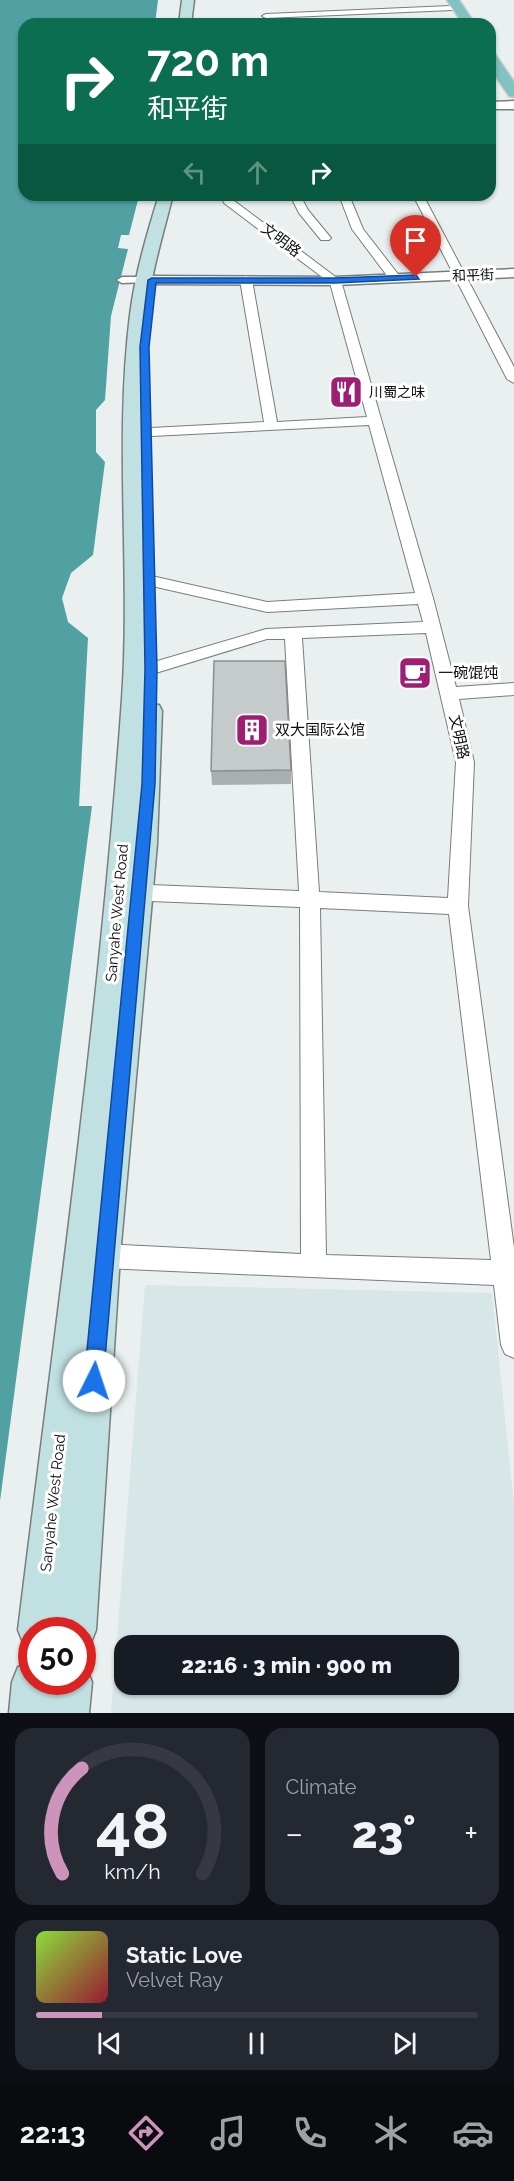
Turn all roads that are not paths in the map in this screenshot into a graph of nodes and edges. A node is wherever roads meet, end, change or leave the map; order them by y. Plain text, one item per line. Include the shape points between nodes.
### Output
1 (181, 0) edge
2 (188, 0) edge
3 (324, 0) edge
4 (384, 0) edge
5 (449, 3) edge
6 (261, 6) dead end
7 (330, 13) junction
8 (391, 14) junction
9 (179, 18) edge
10 (186, 18) edge
11 (267, 18) edge
12 (286, 18) edge
13 (333, 18) edge
14 (457, 18) edge
15 (463, 18) edge
16 (496, 68) edge
17 (496, 78) edge
18 (514, 102) edge
19 (496, 105) edge
20 (165, 201) edge
21 (170, 201) edge
22 (228, 201) edge
23 (298, 201) edge
24 (346, 201) edge
25 (421, 201) edge
26 (325, 238) dead end
27 (514, 273) edge
28 (458, 275) junction
29 (395, 278) junction
30 (122, 280) dead end
31 (148, 280) junction
32 (246, 280) junction
33 (335, 281) junction
34 (514, 379) edge
35 (375, 421) junction
36 (271, 425) junction
37 (138, 433) junction
38 (141, 578) junction
39 (425, 598) junction
40 (433, 627) junction
41 (293, 633) junction
42 (143, 671) junction
43 (514, 689) edge
44 (449, 694) junction
45 (130, 892) junction
46 (310, 900) junction
47 (459, 906) junction
48 (103, 1256) junction
49 (314, 1267) junction
50 (505, 1273) junction
51 (514, 1345) edge
52 (41, 1617) edge
53 (76, 1617) edge
54 (32, 1695) edge
55 (69, 1695) edge
56 (30, 1713) edge
57 (68, 1713) edge

1 - 9 main road
2 - 10 main road
3 - 7 street
4 - 8 street
5 - 8 street
5 - 14 main road
5 - 15 main road
6 - 11 street
7 - 8 street
7 - 12 street
7 - 13 street
16 - 18 main road
17 - 18 main road
18 - 19 street
20 - 31 main road, Sanyahe West Road
21 - 31 main road, Sanyahe West Road
22 - 33 street, 文明路
23 - 26 street
24 - 29 street via 358,229
25 - 28 street
27 - 28 street, 和平街
28 - 29 street, 和平街
28 - 34 street
29 - 33 street, 和平街
30 - 31 street
31 - 32 street, 和平街
31 - 37 main road, Sanyahe West Road
32 - 33 street, 和平街
32 - 36 street
33 - 35 street, 文明路
35 - 36 street
35 - 39 street, 文明路
36 - 37 street
37 - 38 main road, Sanyahe West Road
38 - 39 street via 267,607
38 - 42 main road, Sanyahe West Road
39 - 40 street, 文明路
40 - 41 street
40 - 44 street, 文明路
41 - 42 street via 266,634
41 - 46 street
42 - 45 main road, Sanyahe West Road
43 - 44 street
44 - 47 street, 文明路 via 465,762
45 - 46 street
45 - 48 main road, Sanyahe West Road
45 - 52 main road, Sanyahe West Road
46 - 47 street
46 - 49 street
47 - 50 street, 文明路
48 - 49 street
48 - 53 main road, Sanyahe West Road
49 - 50 street
50 - 51 street, 文明路
54 - 56 main road
55 - 57 main road

